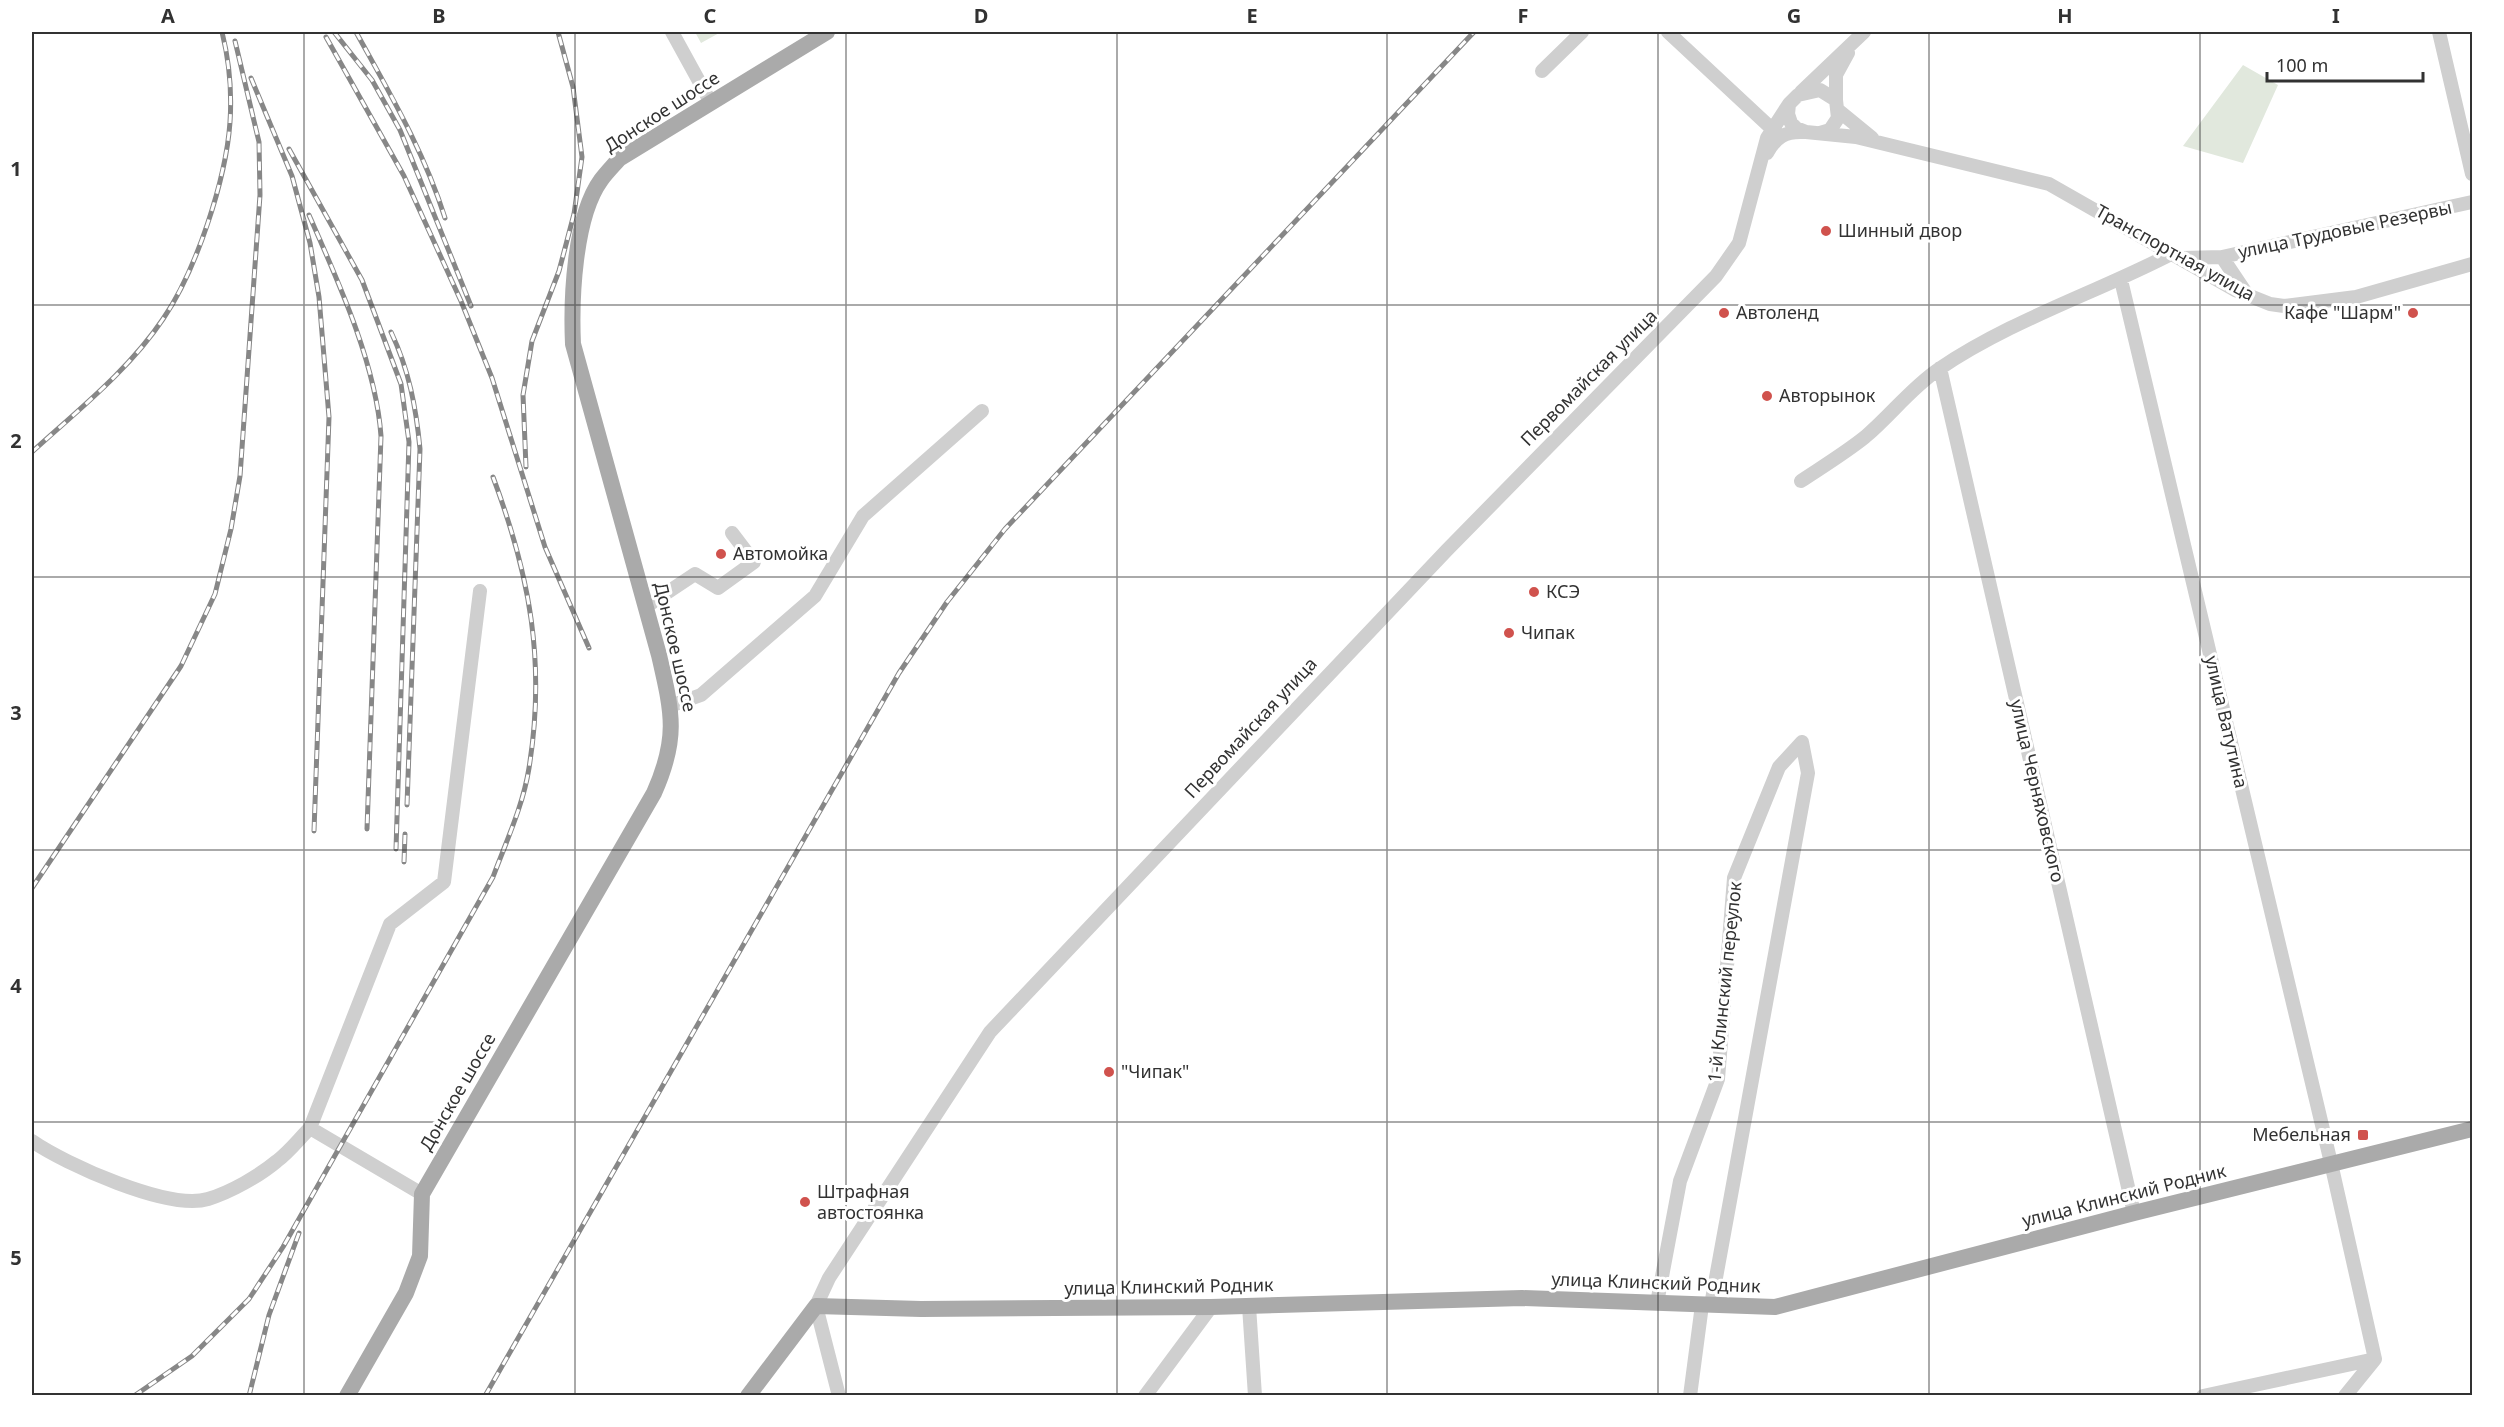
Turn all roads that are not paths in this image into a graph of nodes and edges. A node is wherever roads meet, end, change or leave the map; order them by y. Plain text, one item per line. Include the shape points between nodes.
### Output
1 (672, 32) edge
2 (827, 32) edge
3 (1582, 32) edge
4 (1668, 32) edge
5 (1864, 32) edge
6 (2439, 32) edge
7 (1853, 44) junction
8 (1542, 71) dead end
9 (1793, 99) junction
10 (711, 103) junction
11 (1838, 105) junction
12 (1771, 128) junction
13 (1813, 133) junction
14 (1881, 145) junction
15 (2472, 174) edge
16 (1757, 177) junction
17 (2472, 202) edge
18 (2177, 255) junction
19 (2222, 257) junction
20 (2472, 264) edge
21 (2121, 280) junction
22 (2253, 299) junction
23 (1940, 368) junction
24 (982, 411) dead end
25 (1801, 481) dead end
26 (732, 533) dead end
27 (480, 591) dead end
28 (648, 606) junction
29 (670, 706) junction
30 (310, 1128) junction
31 (2472, 1130) edge
32 (32, 1141) edge
33 (2331, 1163) junction
34 (422, 1194) junction
35 (2134, 1213) junction
36 (1657, 1303) junction
37 (1707, 1305) junction
38 (816, 1306) junction
39 (1249, 1306) junction
40 (1211, 1307) junction
41 (2375, 1359) junction
42 (347, 1395) edge
43 (748, 1395) edge
44 (839, 1395) edge
45 (1145, 1395) edge
46 (1255, 1395) edge
47 (1690, 1395) edge
48 (2203, 1395) edge
49 (2345, 1395) edge

1 - 10 street
2 - 10 main road, Донское шоссе
3 - 8 street
4 - 12 street
5 - 7 street, Первомайская улица
6 - 15 street
7 - 9 street, Первомайская улица
7 - 11 street via 1836,75
9 - 11 street via 1820,90
9 - 12 street, Первомайская улица
9 - 13 street via 1791,123
10 - 28 main road, Донское шоссе via 619,159 600,182 587,208 571,305 573,344
11 - 13 street via 1838,118 1830,130
11 - 14 street via 1849,122
12 - 16 street, Первомайская улица
13 - 14 street, Транспортная улица via 1856,137
13 - 16 street, Транспортная улица via 1792,131 1776,139
14 - 18 street, Транспортная улица via 2049,184
16 - 38 street, Первомайская улица via 1739,243 1716,276 1447,550 990,1032 829,1278
17 - 19 street, улица Трудовые Резервы
18 - 19 street, улица Трудовые Резервы
18 - 21 street
18 - 22 street, Транспортная улица
19 - 22 street via 2239,286
20 - 22 street, Транспортная улица via 2356,297 2284,306
21 - 23 street via 2032,318
21 - 33 street, улица Ватутина
23 - 25 street via 1865,436
23 - 35 street, улица Черняховского
24 - 29 street via 864,516 815,596 701,694
26 - 28 street via 754,562 718,588 695,574
27 - 30 street via 444,882 390,924
28 - 29 main road, Донское шоссе
29 - 34 main road, Донское шоссе via 673,734 667,764 654,793
30 - 32 street via 277,1162 207,1199 174,1200 115,1182
30 - 34 street
31 - 33 main road, улица Клинский Родник
33 - 35 main road, улица Клинский Родник
33 - 41 street, улица Ватутина
34 - 42 main road, Донское шоссе via 420,1257 406,1293
35 - 37 main road, улица Клинский Родник via 1775,1307
36 - 37 main road, улица Клинский Родник
36 - 37 street, 1-й Клинский переулок via 1680,1181 1718,1079 1734,878 1779,767 1802,742 1809,773
36 - 39 main road, улица Клинский Родник via 1522,1298
37 - 47 street
38 - 40 main road, улица Клинский Родник
38 - 43 main road, Первомайская улица
38 - 44 street
39 - 40 main road, улица Клинский Родник
39 - 46 street
40 - 45 street
41 - 48 street
41 - 49 street

